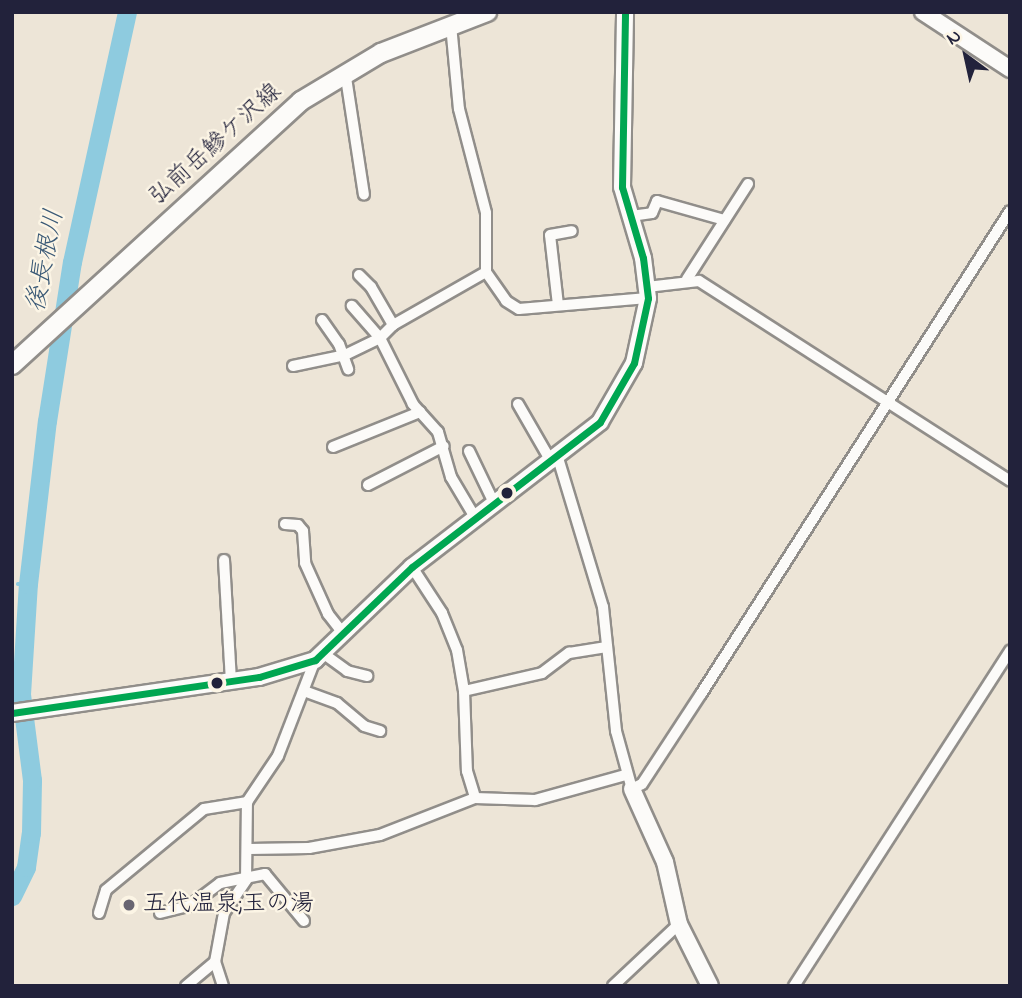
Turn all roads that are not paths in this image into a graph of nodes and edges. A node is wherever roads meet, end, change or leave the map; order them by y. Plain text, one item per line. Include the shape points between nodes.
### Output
1 (486, 12) edge
2 (625, 12) edge
3 (932, 15) edge
4 (451, 25) junction
5 (1010, 69) edge
6 (345, 71) junction
7 (748, 184) dead end
8 (364, 195) dead end
9 (1010, 211) edge
10 (631, 216) junction
11 (724, 220) junction
12 (572, 231) dead end
13 (486, 272) junction
14 (359, 275) dead end
15 (687, 279) junction
16 (648, 292) junction
17 (558, 305) junction
18 (352, 306) dead end
19 (322, 320) dead end
20 (393, 325) junction
21 (380, 338) junction
22 (345, 355) junction
23 (15, 362) edge
24 (293, 366) dead end
25 (348, 369) dead end
26 (886, 403) junction
27 (518, 404) dead end
28 (420, 412) junction
29 (444, 446) junction
30 (333, 447) dead end
31 (469, 451) dead end
32 (555, 460) junction
33 (1010, 481) edge
34 (368, 485) dead end
35 (495, 505) junction
36 (476, 519) junction
37 (285, 524) dead end
38 (224, 560) dead end
39 (412, 567) junction
40 (343, 633) junction
41 (607, 647) junction
42 (1010, 651) edge
43 (319, 657) junction
44 (367, 676) dead end
45 (231, 682) junction
46 (304, 691) junction
47 (464, 691) junction
48 (12, 713) edge
49 (380, 731) dead end
50 (628, 782) junction
51 (475, 798) junction
52 (247, 802) junction
53 (249, 849) junction
54 (246, 880) junction
55 (99, 913) dead end
56 (160, 913) dead end
57 (304, 921) dead end
58 (680, 924) junction
59 (215, 962) junction
60 (186, 986) edge
61 (223, 986) edge
62 (613, 986) edge
63 (710, 986) edge
64 (793, 986) edge

1 - 4 main road, 弘前岳鰺ケ沢線
2 - 10 street via 622,187
3 - 5 street
4 - 6 main road, 弘前岳鰺ケ沢線
4 - 13 street via 459,109 486,213
6 - 8 street
6 - 23 main road, 弘前岳鰺ケ沢線 via 263,132
7 - 11 street
9 - 26 street
10 - 11 street via 652,213 657,201
10 - 16 street
11 - 15 street
12 - 17 street via 550,235
13 - 17 street via 506,301 519,309
13 - 20 street
14 - 20 street via 372,287
15 - 16 street
15 - 26 street via 699,281
16 - 17 street
16 - 32 street via 628,379 600,422
18 - 21 street
19 - 22 street
20 - 21 street
21 - 22 street
21 - 28 street
22 - 24 street
22 - 25 street
26 - 33 street
26 - 50 street via 642,784
27 - 32 street
28 - 29 street
28 - 30 street
29 - 34 street
29 - 36 street via 451,477
31 - 35 street
32 - 35 street
32 - 41 street via 603,607
35 - 36 street
36 - 39 street
37 - 40 street via 298,525 303,531 304,563 328,614
38 - 45 street
39 - 40 street
39 - 47 street via 442,613 457,650
40 - 43 street
41 - 47 street via 569,653 542,673
41 - 50 street
42 - 64 street
43 - 44 street
43 - 45 street via 286,671
43 - 46 street
45 - 48 street
46 - 49 street via 337,703 364,726
46 - 52 street via 278,756
47 - 51 street via 467,771
50 - 51 street via 535,800
50 - 58 street via 665,862
51 - 53 street via 380,835 309,848
52 - 53 street
52 - 55 street via 204,809 106,890
53 - 54 street
54 - 56 street via 220,883 191,905
54 - 57 street via 265,874
54 - 59 street via 225,913
58 - 62 street
58 - 63 street
59 - 60 street
59 - 61 street

